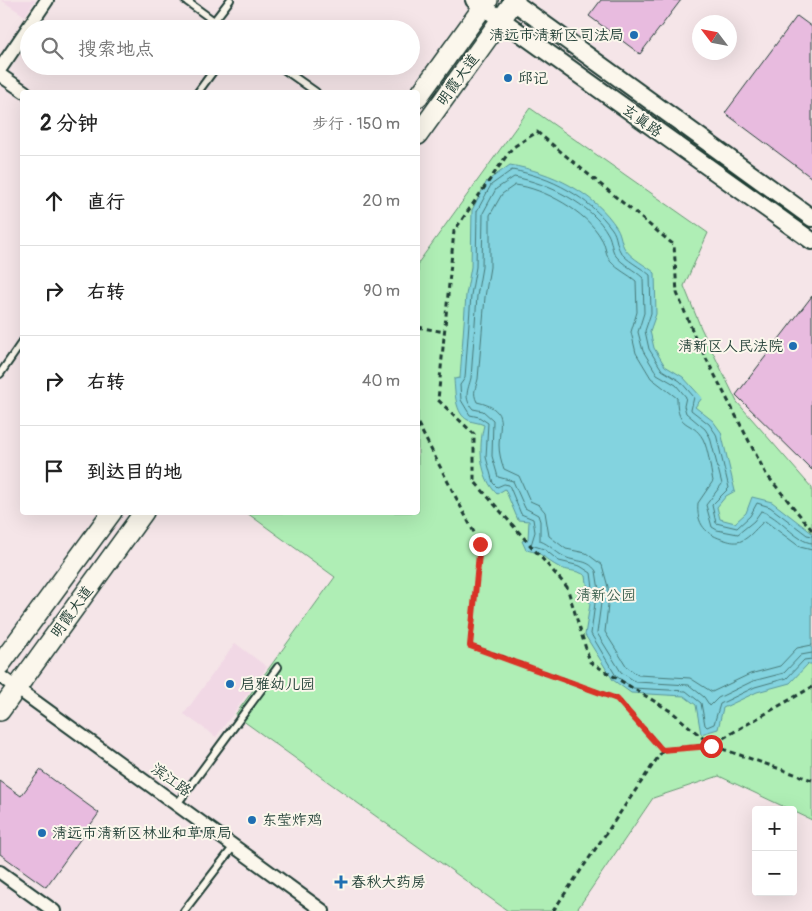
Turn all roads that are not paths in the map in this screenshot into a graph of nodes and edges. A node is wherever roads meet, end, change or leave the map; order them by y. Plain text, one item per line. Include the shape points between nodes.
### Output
1 (47, 0) edge
2 (185, 0) edge
3 (230, 0) edge
4 (513, 1) edge
5 (482, 2) edge
6 (33, 20) edge
7 (213, 20) edge
8 (215, 20) edge
9 (500, 21) junction
10 (20, 40) edge
11 (0, 69) edge
12 (0, 75) edge
13 (210, 75) edge
14 (292, 75) edge
15 (22, 90) edge
16 (199, 90) edge
17 (313, 90) edge
18 (420, 94) edge
19 (420, 132) edge
20 (812, 218) edge
21 (812, 241) edge
22 (20, 345) edge
23 (0, 374) edge
24 (110, 515) edge
25 (142, 515) edge
26 (0, 665) edge
27 (278, 667) dead end
28 (0, 676) edge
29 (17, 688) junction
30 (0, 711) edge
31 (176, 804) junction
32 (234, 846) junction
33 (0, 872) edge
34 (54, 911) edge
35 (184, 911) edge
36 (323, 911) edge

1 - 6 street
2 - 7 lane
3 - 8 lane
4 - 9 main road, 明霞大道
4 - 20 street, 玄真路
5 - 9 street, 玄真路
5 - 18 main road, 明霞大道
9 - 19 main road, 明霞大道
9 - 21 street, 玄真路
10 - 11 street
12 - 15 street
13 - 16 lane
14 - 17 lane
22 - 23 lane
24 - 26 main road, 明霞大道
25 - 29 main road, 明霞大道
27 - 31 lane
28 - 29 street, 滨江路
29 - 30 main road, 明霞大道
29 - 31 street, 滨江路
31 - 32 street, 滨江路
32 - 35 lane
32 - 36 street, 滨江路
33 - 34 street

